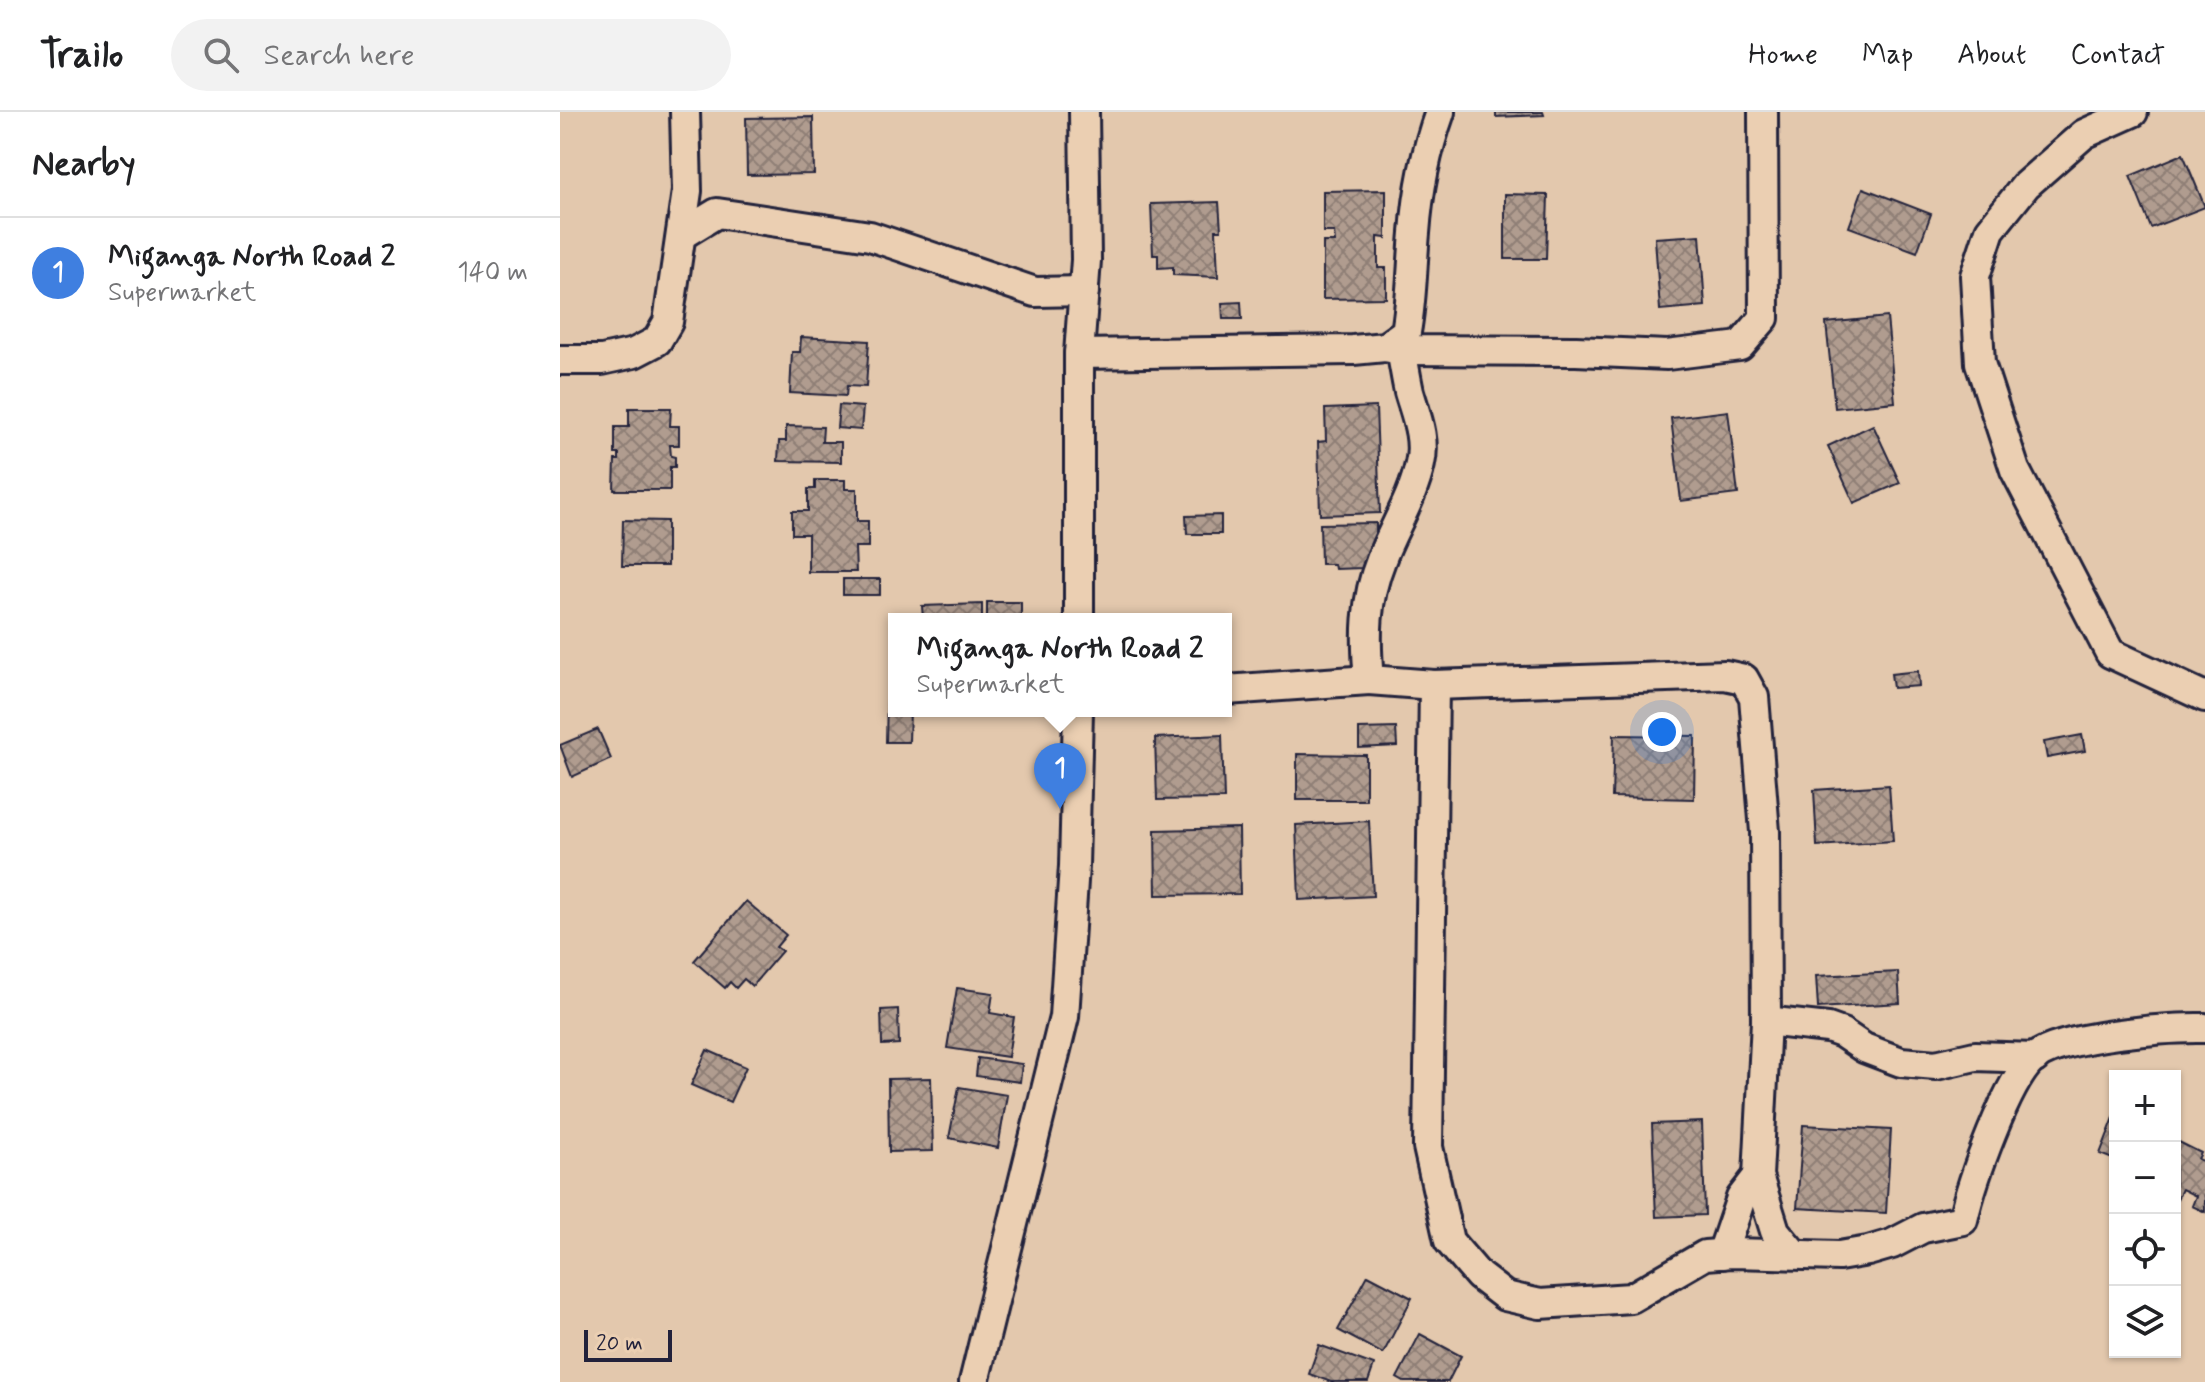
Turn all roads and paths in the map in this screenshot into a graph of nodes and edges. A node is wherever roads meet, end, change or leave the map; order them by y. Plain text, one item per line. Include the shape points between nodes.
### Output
1 (685, 112) edge
2 (1084, 112) edge
3 (1440, 112) edge
4 (1763, 112) edge
5 (2133, 112) edge
6 (681, 235) junction
7 (1084, 291) junction
8 (1393, 348) junction
9 (1079, 354) junction
10 (560, 360) edge
11 (1079, 613) edge
12 (1369, 680) junction
13 (1434, 685) junction
14 (1232, 690) edge
15 (2205, 697) edge
16 (1078, 717) edge
17 (1766, 1021) junction
18 (2205, 1028) edge
19 (2035, 1058) junction
20 (1758, 1176) junction
21 (1722, 1254) junction
22 (1794, 1254) junction
23 (974, 1382) edge

1 - 6 street via 687,191
2 - 7 street
3 - 8 street via 1427,150 1406,332
4 - 8 street via 1764,318 1740,346 1667,355
5 - 15 street via 2084,134 2026,185 1990,230 1975,276 1980,363 2015,470 2110,653
6 - 7 street via 717,213 870,236 1035,292
6 - 10 street via 668,322 657,341 602,360
7 - 9 street
8 - 9 street
8 - 12 street via 1419,423 1421,463 1369,601
9 - 11 street
12 - 13 street
12 - 14 street
13 - 17 street via 1725,675 1744,679 1754,697 1765,832
13 - 21 street via 1428,1147 1449,1241 1505,1296 1540,1304 1631,1298 1705,1255
16 - 23 street via 1064,1017
17 - 19 street via 1828,1028 1901,1062 1936,1065 1975,1056
17 - 20 street
18 - 19 street via 2137,1032 2052,1048
19 - 22 street via 2016,1081 1971,1183 1963,1220 1923,1228 1868,1251
20 - 21 street via 1741,1198
20 - 22 street via 1775,1231
21 - 22 street

